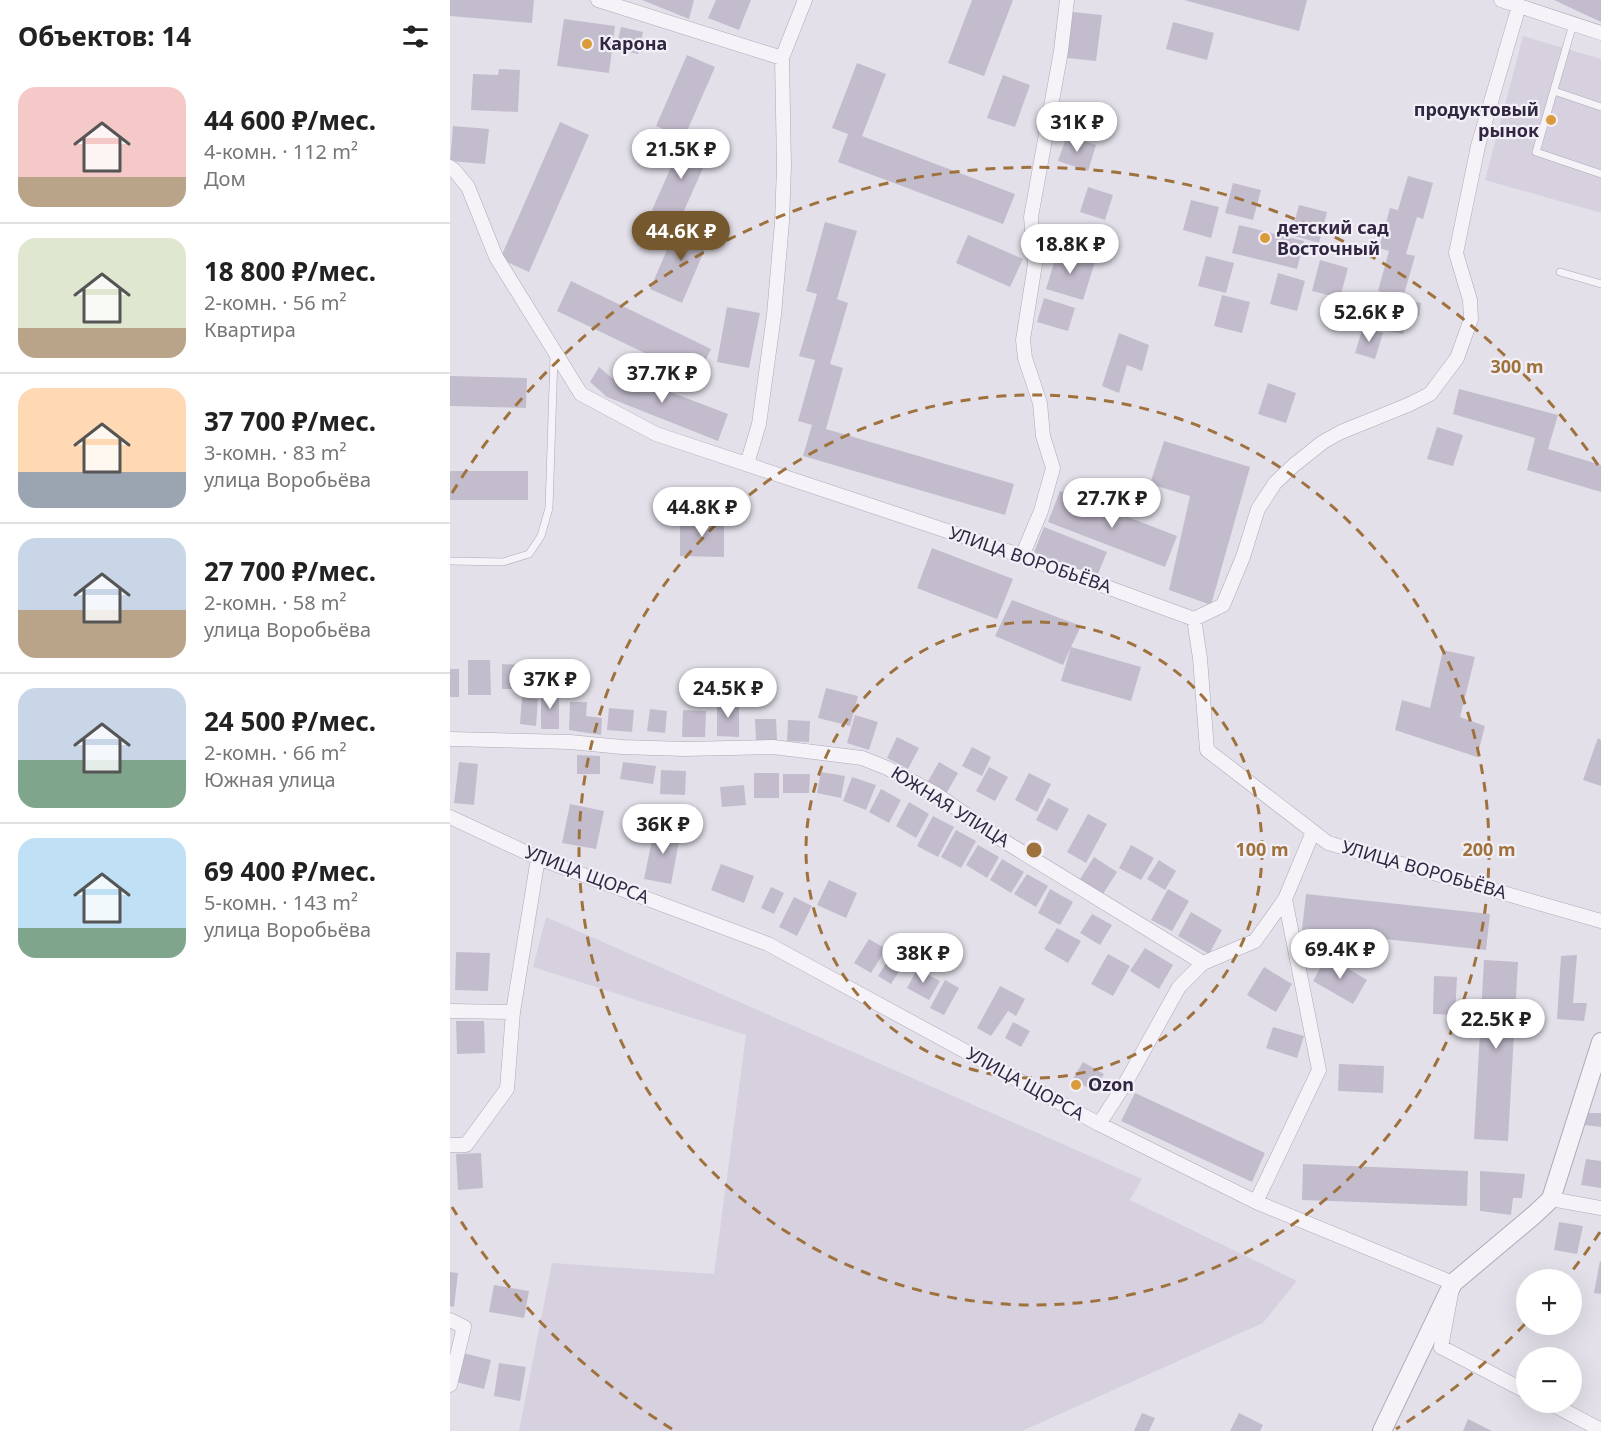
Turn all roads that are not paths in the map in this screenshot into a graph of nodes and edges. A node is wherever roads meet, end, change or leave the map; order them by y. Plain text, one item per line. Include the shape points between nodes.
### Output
1 (598, 0) edge
2 (805, 0) edge
3 (1067, 0) edge
4 (1501, 0) edge
5 (1519, 6) junction
6 (1574, 24) junction
7 (1601, 33) edge
8 (782, 58) junction
9 (1554, 92) junction
10 (1601, 108) edge
11 (450, 168) edge
12 (1601, 174) edge
13 (1560, 272) dead end
14 (1601, 284) edge
15 (554, 351) junction
16 (747, 464) junction
17 (1022, 556) junction
18 (450, 561) edge
19 (1194, 619) junction
20 (450, 739) edge
21 (450, 817) edge
22 (1313, 831) junction
23 (538, 858) junction
24 (1285, 899) junction
25 (1601, 921) edge
26 (1203, 963) junction
27 (450, 1011) edge
28 (513, 1012) junction
29 (1601, 1042) edge
30 (1597, 1072) edge
31 (1099, 1125) junction
32 (450, 1145) edge
33 (1551, 1199) junction
34 (1256, 1202) junction
35 (1601, 1208) edge
36 (1453, 1283) junction
37 (450, 1320) edge
38 (450, 1384) edge
39 (1516, 1386) edge
40 (1569, 1413) edge
41 (1601, 1430) edge
42 (1382, 1431) edge

1 - 8 street
2 - 8 street
3 - 17 street via 1031,217 1035,264 1023,340 1053,468
4 - 5 street
5 - 6 street
5 - 19 street via 1478,146 1456,253 1470,300 1471,319 1457,358 1430,394 1341,432 1275,483 1258,509 1223,605
6 - 7 street
6 - 9 lane
8 - 16 street via 784,166 774,315 759,424
9 - 10 lane
9 - 12 lane via 1536,152
11 - 15 street, УЛИЦА ВОРОБЬЁВА via 468,187 496,257
13 - 14 lane
15 - 16 street, УЛИЦА ВОРОБЬЁВА via 582,394 656,434
15 - 18 lane via 549,508 541,536 529,554 503,562
16 - 17 street, УЛИЦА ВОРОБЬЁВА
17 - 19 street, УЛИЦА ВОРОБЬЁВА
19 - 22 street, УЛИЦА ВОРОБЬЁВА via 1207,750
20 - 26 street, ЮЖНАЯ УЛИЦА via 684,749 773,747 862,758 936,794 999,838
21 - 23 street, УЛИЦА ЩОРСА
22 - 24 street
22 - 25 street, УЛИЦА ВОРОБЬЁВА via 1328,843
23 - 28 street
23 - 31 street, УЛИЦА ЩОРСА via 768,944
24 - 26 street via 1255,941
24 - 34 street via 1319,1070
26 - 31 street via 1179,987
27 - 28 street
28 - 32 street via 507,1089 466,1145
29 - 30 street
30 - 33 street
31 - 34 street, УЛИЦА ЩОРСА
33 - 35 street
33 - 36 street
34 - 36 street, УЛИЦА ЩОРСА
36 - 39 street via 1441,1347
36 - 42 street
37 - 38 street via 464,1327
40 - 41 street

